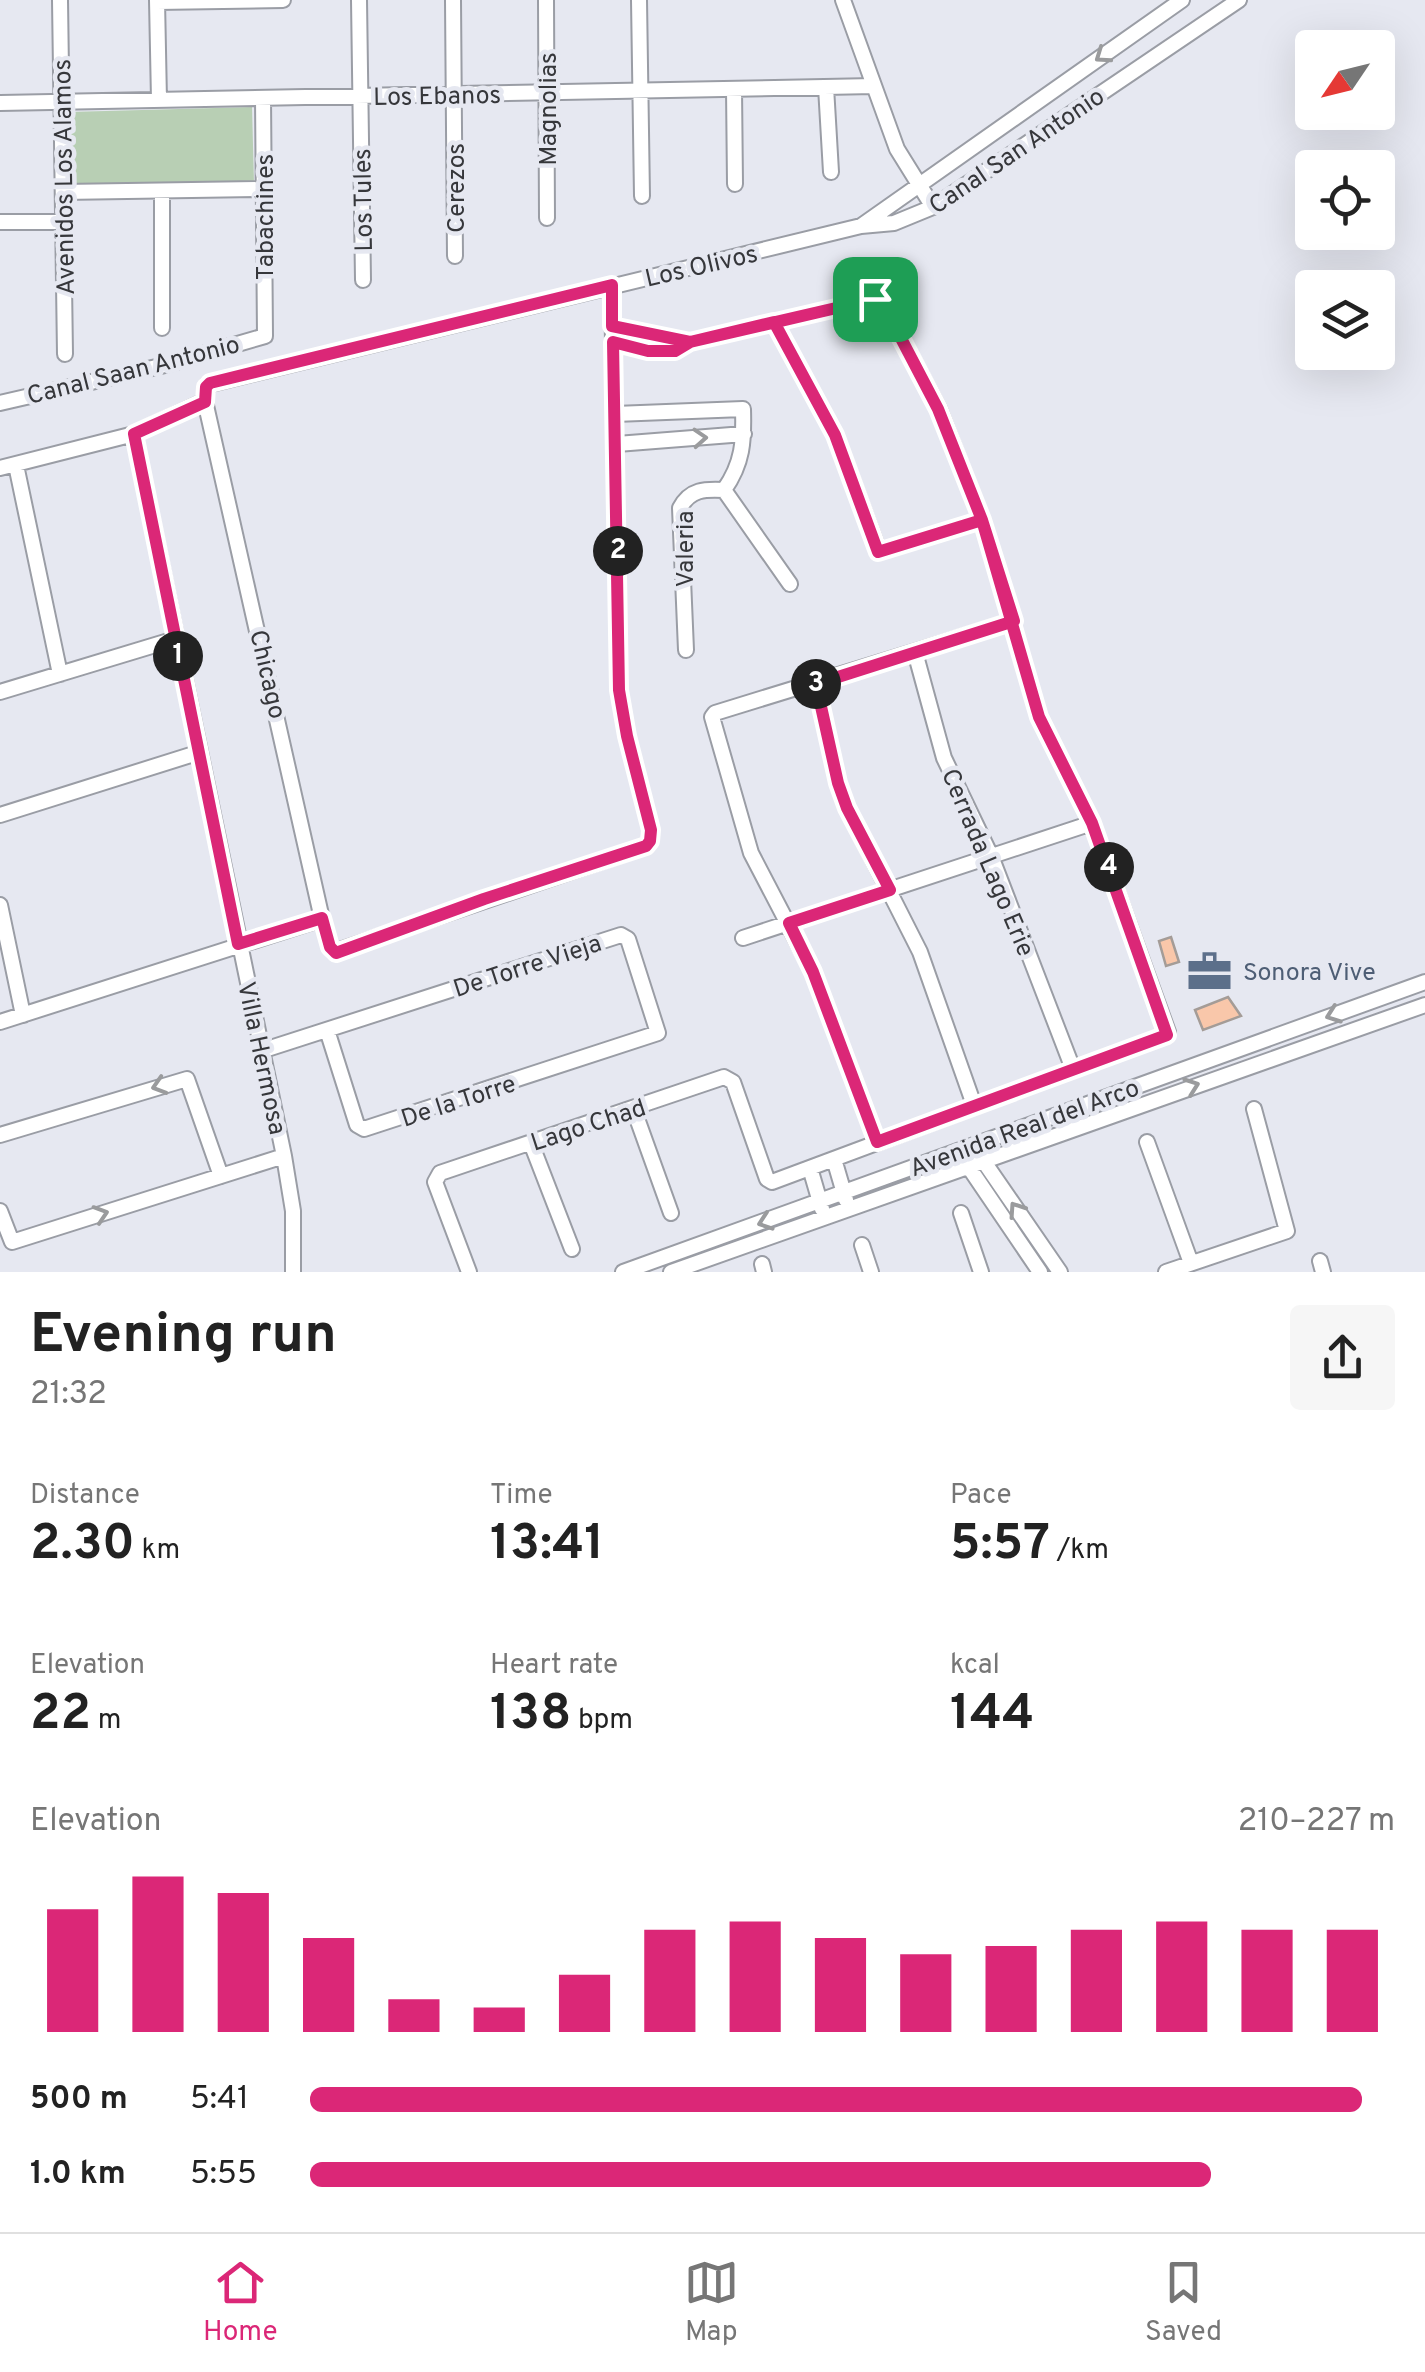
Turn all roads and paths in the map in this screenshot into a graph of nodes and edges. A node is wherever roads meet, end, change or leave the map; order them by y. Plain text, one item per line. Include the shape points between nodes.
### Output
1 (60, 0) edge
2 (283, 0) edge
3 (359, 0) edge
4 (452, 0) edge
5 (546, 0) edge
6 (638, 0) edge
7 (844, 0) edge
8 (1182, 0) edge
9 (1240, 0) edge
10 (157, 1) edge
11 (874, 86) junction
12 (826, 87) junction
13 (734, 89) junction
14 (639, 91) junction
15 (548, 92) junction
16 (454, 94) junction
17 (361, 96) junction
18 (263, 98) junction
19 (159, 100) junction
20 (62, 102) junction
21 (0, 103) edge
22 (830, 172) dead end
23 (735, 184) dead end
24 (920, 186) junction
25 (264, 189) junction
26 (162, 191) junction
27 (63, 192) junction
28 (642, 196) dead end
29 (933, 206) junction
30 (547, 218) dead end
31 (0, 222) edge
32 (63, 222) junction
33 (861, 226) junction
34 (455, 256) dead end
35 (363, 280) dead end
36 (612, 285) junction
37 (774, 322) junction
38 (612, 326) junction
39 (162, 328) dead end
40 (265, 336) joint
41 (613, 342) junction
42 (690, 342) junction
43 (65, 354) dead end
44 (205, 402) junction
45 (0, 403) edge
46 (615, 414) junction
47 (134, 434) junction
48 (744, 434) junction
49 (616, 444) junction
50 (16, 466) junction
51 (0, 468) edge
52 (724, 490) junction
53 (982, 520) junction
54 (790, 584) dead end
55 (1014, 621) junction
56 (175, 638) junction
57 (686, 650) dead end
58 (915, 652) junction
59 (60, 674) junction
60 (816, 684) junction
61 (0, 692) edge
62 (197, 753) junction
63 (0, 815) edge
64 (1092, 823) junction
65 (991, 856) junction
66 (890, 890) junction
67 (0, 905) edge
68 (322, 918) junction
69 (789, 923) junction
70 (743, 938) dead end
71 (238, 944) junction
72 (1425, 982) edge
73 (1425, 1005) edge
74 (24, 1015) junction
75 (0, 1022) edge
76 (1296, 1029) junction
77 (327, 1030) junction
78 (655, 1036) joint
79 (1302, 1047) junction
80 (261, 1051) junction
81 (1073, 1069) junction
82 (974, 1106) junction
83 (634, 1110) junction
84 (1254, 1110) dead end
85 (0, 1135) edge
86 (877, 1142) junction
87 (1147, 1142) dead end
88 (531, 1144) junction
89 (973, 1145) junction
90 (958, 1152) junction
91 (284, 1156) junction
92 (834, 1158) junction
93 (984, 1160) junction
94 (968, 1166) junction
95 (810, 1168) junction
96 (220, 1176) junction
97 (844, 1192) junction
98 (820, 1201) junction
99 (0, 1210) edge
100 (848, 1210) junction
101 (670, 1213) dead end
102 (961, 1213) dead end
103 (825, 1219) junction
104 (862, 1244) dead end
105 (572, 1249) dead end
106 (1192, 1263) junction
107 (293, 1272) edge
108 (470, 1272) edge
109 (623, 1272) edge
110 (672, 1272) edge
111 (870, 1272) edge
112 (981, 1272) edge
113 (1040, 1272) edge
114 (1060, 1272) edge
115 (1166, 1272) edge

1 - 20 street, Avenidos Los Alamos
2 - 10 street
3 - 17 street, Los Tules
4 - 16 street, Cerezos
5 - 15 street, Magnolias
6 - 14 street
7 - 11 street
8 -> 24 street, Canal San Antonio
9 - 29 street, Canal San Antonio
10 - 19 street
11 - 12 street, Los Ebanos
11 - 24 street via 897,149
12 - 13 street, Los Ebanos
12 - 22 street
13 - 14 street, Los Ebanos
13 - 23 street
14 - 15 street, Los Ebanos
14 - 28 street
15 - 16 street, Los Ebanos
15 - 30 street, Magnolias
16 - 17 street, Los Ebanos
16 - 34 street, Cerezos
17 - 18 street, Los Ebanos
17 - 35 street, Los Tules
18 - 19 street, Los Ebanos
18 - 25 street, Tabachines
19 - 20 street, Los Ebanos
20 - 21 street, Los Ebanos
20 - 27 street, Avenidos Los Alamos
24 - 29 street
24 - 33 street, Canal San Antonio
25 - 26 street
25 - 40 street, Tabachines
26 - 27 street
26 - 39 street
27 - 32 street, Avenidos Los Alamos
29 - 33 street, Canal San Antonio
31 - 32 street
32 - 43 street, Avenidos Los Alamos
33 - 36 street, Los Olivos
36 - 38 street
36 - 44 street, Los Olivos via 210,383
37 - 42 street
37 - 53 street via 882,302 928,386
37 - 53 street via 835,435 879,552
38 - 41 street
38 - 42 street
40 - 45 street, Canal Saan Antonio
41 - 42 street via 654,352
41 - 46 street
44 - 47 street
44 - 68 street, Chicago
46 - 48 street via 743,410
46 - 49 street
47 - 50 street
47 - 56 street, Villa Hermosa
49 -> 48 street
48 - 52 street, Valeria via 742,457
49 - 68 street, Chicago via 619,690 651,830 646,846 336,953
50 - 51 street
50 - 59 street
52 - 54 street
52 - 57 street, Valeria via 696,491 680,508
53 - 55 street
55 - 58 street
55 - 64 street via 1039,717
56 - 59 street
56 - 62 street, Villa Hermosa
58 - 60 street
58 - 65 street, Cerrada Lago Erie via 944,758
59 - 61 street
60 - 66 street via 838,783
60 - 69 street via 715,713 712,720 751,852
62 - 63 street
62 - 71 street, Villa Hermosa
64 - 65 street
64 - 81 street via 1168,1032
65 - 66 street
65 - 81 street, Cerrada Lago Erie
66 - 69 street
66 - 82 street via 920,952
67 - 74 street
68 - 71 street
69 - 70 street
69 - 86 street
71 - 74 street
71 - 80 street, Villa Hermosa
72 -> 76 street, Avenida Real del Arco
73 - 79 street, Avenida Real del Arco
74 - 75 street
76 - 79 street
76 - 89 street, Avenida Real del Arco
77 - 78 street, De la Torre via 364,1130
77 - 78 street, De Torre Vieja via 620,935 628,939
77 - 80 street
93 -> 79 street, Avenida Real del Arco
80 - 91 street, Villa Hermosa
81 - 82 street
82 - 86 street
83 - 88 street, Lago Chad
83 - 95 street, Lago Chad via 728,1078 767,1179
83 - 101 street
84 - 106 street via 1287,1230
96 -> 85 street via 191,1082 184,1078
86 - 92 street
87 - 106 street
88 - 105 street
88 - 108 street, Lago Chad via 435,1178
89 - 90 street, Avenida Real del Arco
89 - 93 street
90 - 94 street
90 - 97 street, Avenida Real del Arco
91 - 96 street
91 - 107 street, Villa Hermosa
92 - 95 street
92 - 97 street
93 - 94 street, Avenida Real del Arco
114 -> 93 street
94 - 100 street, Avenida Real del Arco
94 - 113 street
95 - 98 street
99 -> 96 street via 12,1242
97 - 98 street, Avenida Real del Arco
97 - 100 street
98 - 103 street
98 -> 109 street, Avenida Real del Arco
100 - 103 street, Avenida Real del Arco
102 - 112 street
103 - 110 street, Avenida Real del Arco
104 - 111 street
106 - 115 street

